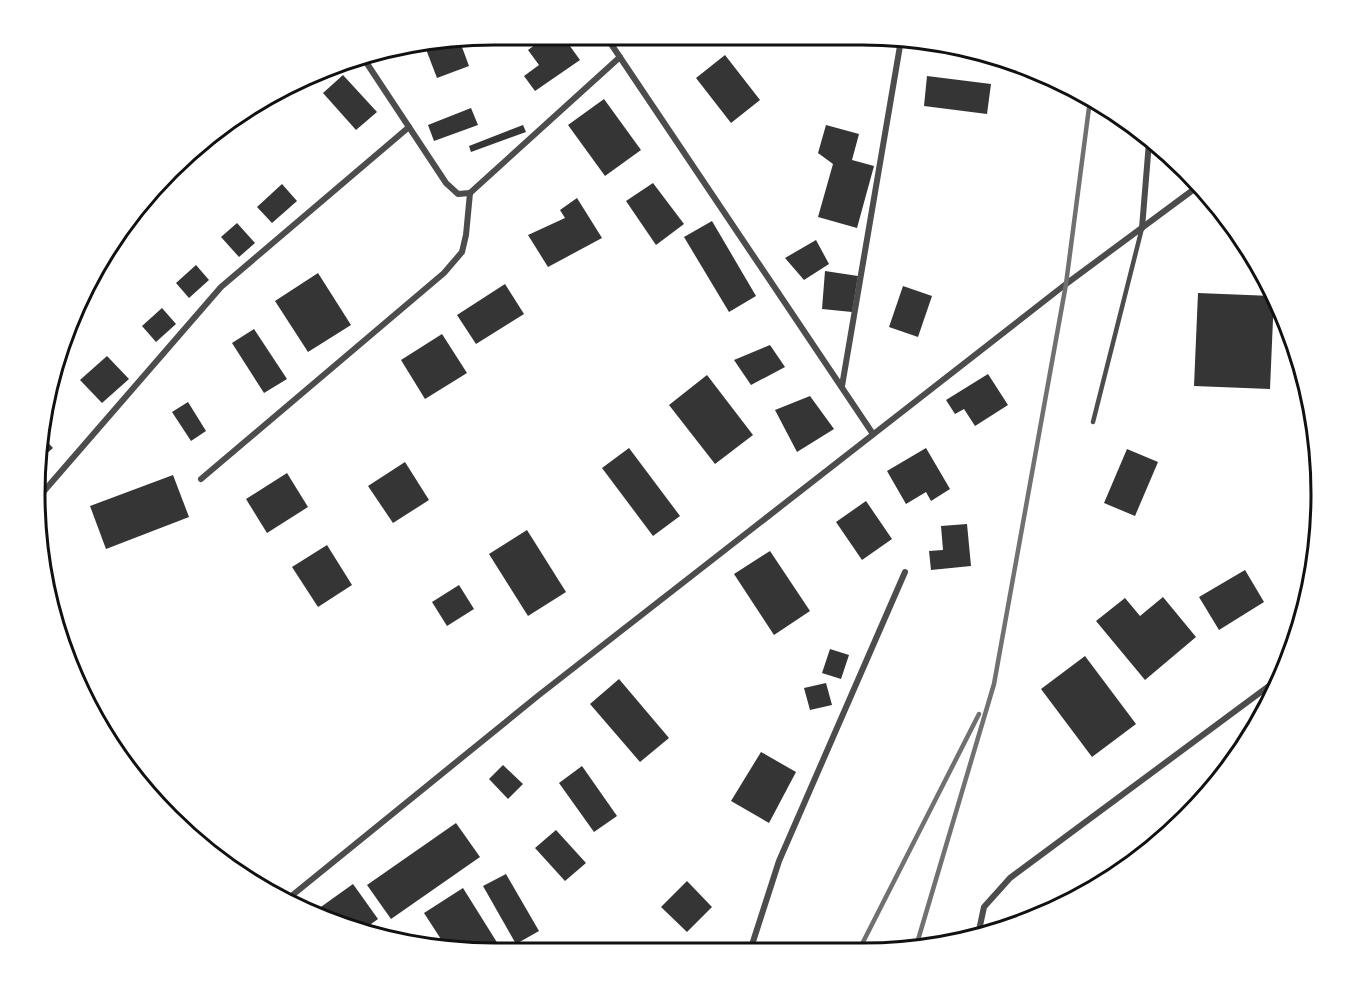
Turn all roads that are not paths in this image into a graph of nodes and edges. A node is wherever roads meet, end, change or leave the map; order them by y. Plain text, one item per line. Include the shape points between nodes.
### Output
1 (612, 45) edge
2 (900, 47) edge
3 (620, 57) junction
4 (367, 64) edge
5 (409, 127) junction
6 (1148, 149) edge
7 (1192, 190) edge
8 (470, 193) junction
9 (1142, 228) junction
10 (842, 387) junction
11 (1093, 422) dead end
12 (873, 434) junction
13 (201, 479) dead end
14 (45, 490) edge
15 (905, 572) dead end
16 (1268, 687) edge
17 (292, 895) edge
18 (979, 928) edge
19 (753, 943) edge

1 - 3 street
2 - 10 street
3 - 8 street
3 - 10 street
4 - 5 street
5 - 8 street via 446,183 458,194
5 - 14 street via 221,287
6 - 9 street
7 - 9 street
8 - 13 street via 462,252 444,273
9 - 11 lane
9 - 12 street
10 - 12 street
12 - 17 street via 539,695
15 - 19 street via 779,861
16 - 18 street via 1010,878 984,908

